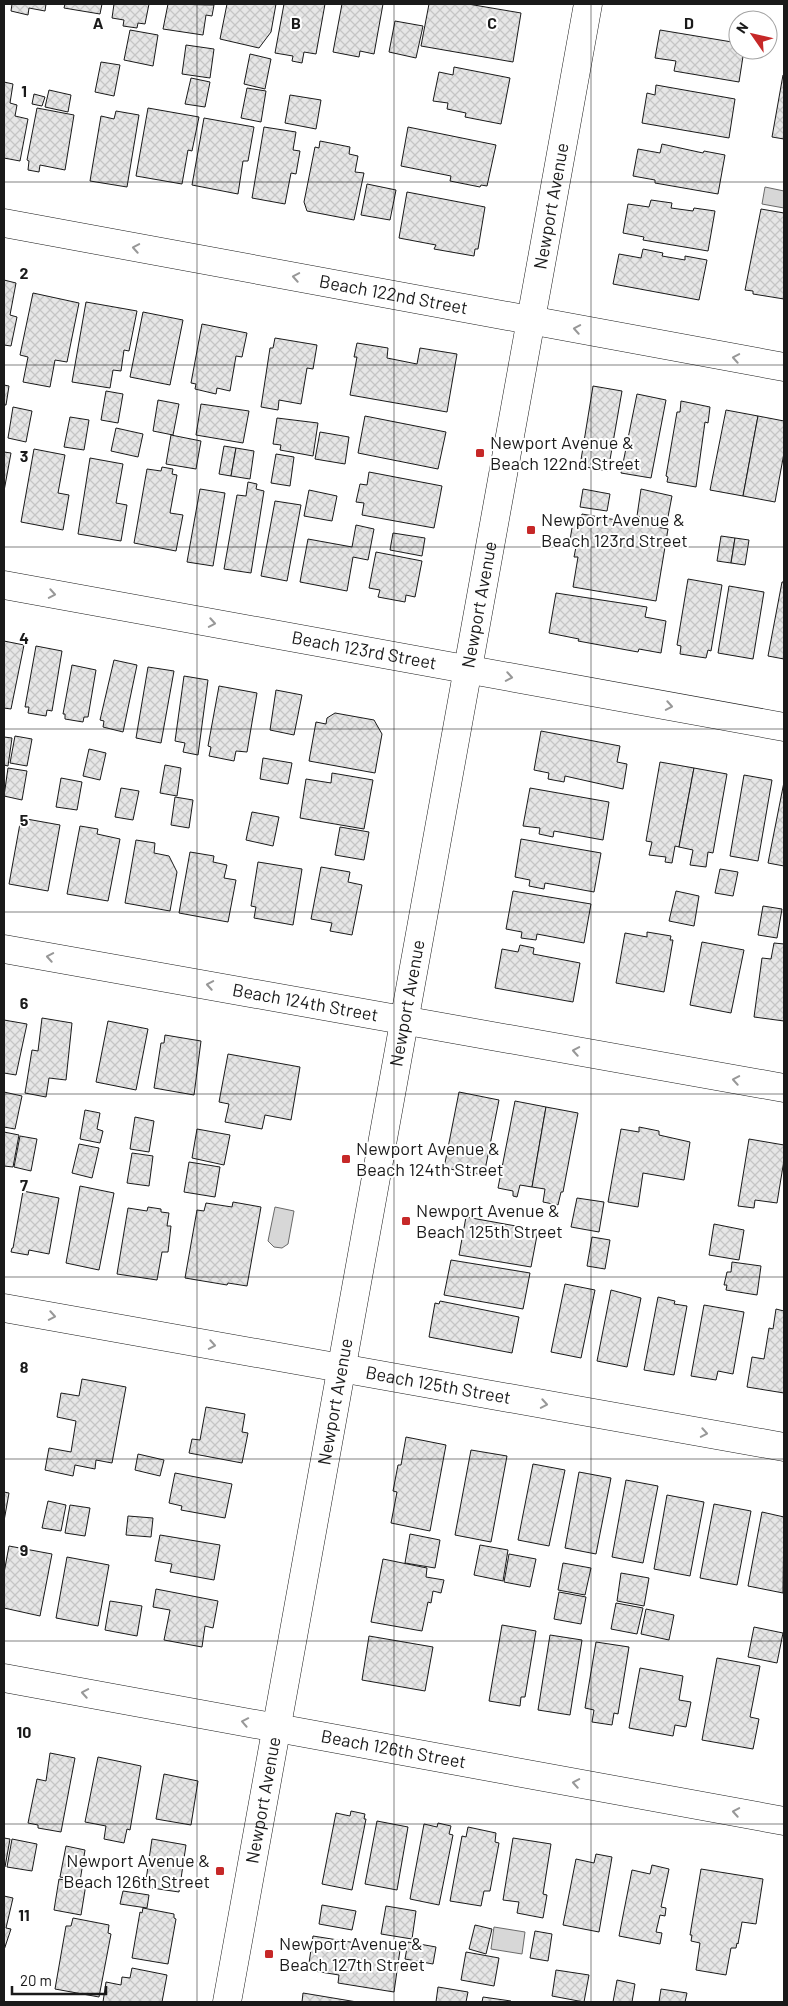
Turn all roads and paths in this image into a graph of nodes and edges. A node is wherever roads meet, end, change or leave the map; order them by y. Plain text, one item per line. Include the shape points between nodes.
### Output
1 (588, 4) edge
2 (4, 223) edge
3 (531, 320) junction
4 (784, 367) edge
5 (4, 585) edge
6 (468, 669) junction
7 (784, 727) edge
8 (4, 949) edge
9 (405, 1020) junction
10 (784, 1088) edge
11 (4, 1308) edge
12 (342, 1368) junction
13 (784, 1447) edge
14 (4, 1678) edge
15 (277, 1728) junction
16 (784, 1821) edge
17 (227, 2002) edge

1 - 3 street, Newport Avenue
3 -> 2 street, Beach 122nd Street
4 -> 3 street, Beach 122nd Street
3 - 6 street, Newport Avenue
5 -> 6 street, Beach 123rd Street
6 -> 7 street, Beach 123rd Street
6 - 9 street, Newport Avenue
9 -> 8 street, Beach 124th Street
10 -> 9 street, Beach 124th Street
9 - 12 street, Newport Avenue
11 -> 12 street, Beach 125th Street
12 -> 13 street, Beach 125th Street
12 - 15 street, Newport Avenue
15 -> 14 street, Beach 126th Street
16 -> 15 street, Beach 126th Street
15 - 17 street, Newport Avenue

